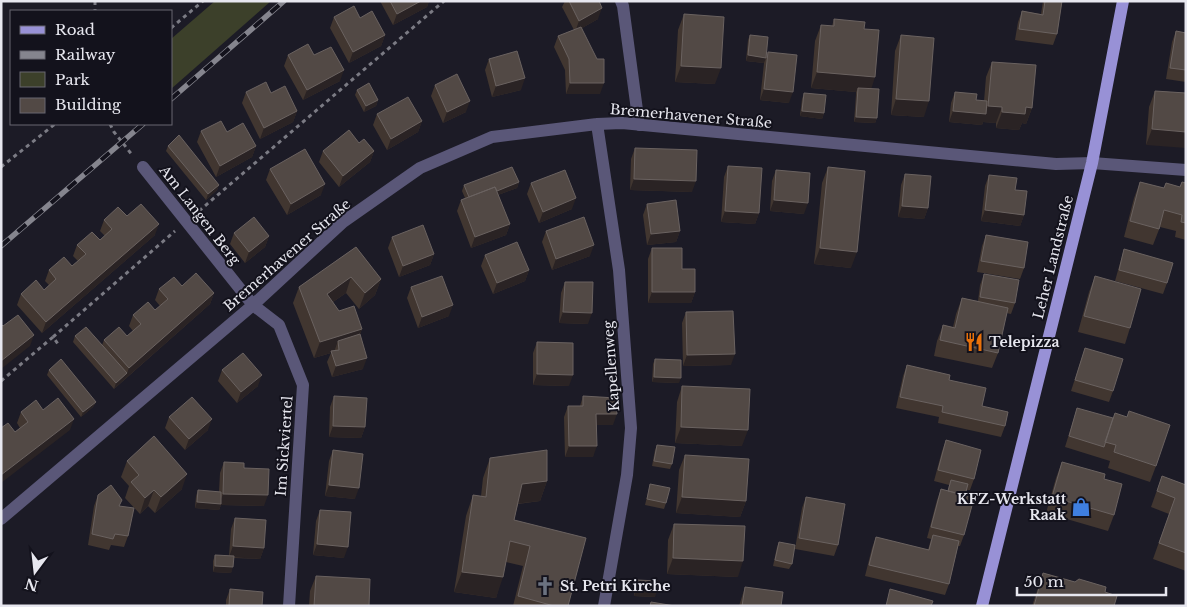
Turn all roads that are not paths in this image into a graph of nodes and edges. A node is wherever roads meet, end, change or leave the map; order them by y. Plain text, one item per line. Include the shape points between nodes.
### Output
1 (621, 1) edge
2 (1123, 1) edge
3 (597, 124) junction
4 (639, 125) junction
5 (1092, 163) junction
6 (143, 167) road end
7 (1186, 170) edge
8 (253, 306) junction
9 (1, 519) edge
10 (289, 606) edge
11 (604, 606) edge
12 (982, 606) edge

1 - 4 street
2 - 5 main road, Leher Landstraße
3 - 4 street, Bremerhavener Straße
3 - 8 street, Bremerhavener Straße via 492,137 420,168 343,222
3 - 11 street, Kapellenweg via 619,270 631,428 627,475
4 - 5 street, Bremerhavener Straße via 1056,164
5 - 7 street, Bremerhavener Straße
5 - 12 main road, Leher Landstraße
6 - 8 street, Am Langen Berg
8 - 9 street, Bremerhavener Straße
8 - 10 street, Im Sickviertel via 279,325 303,385

